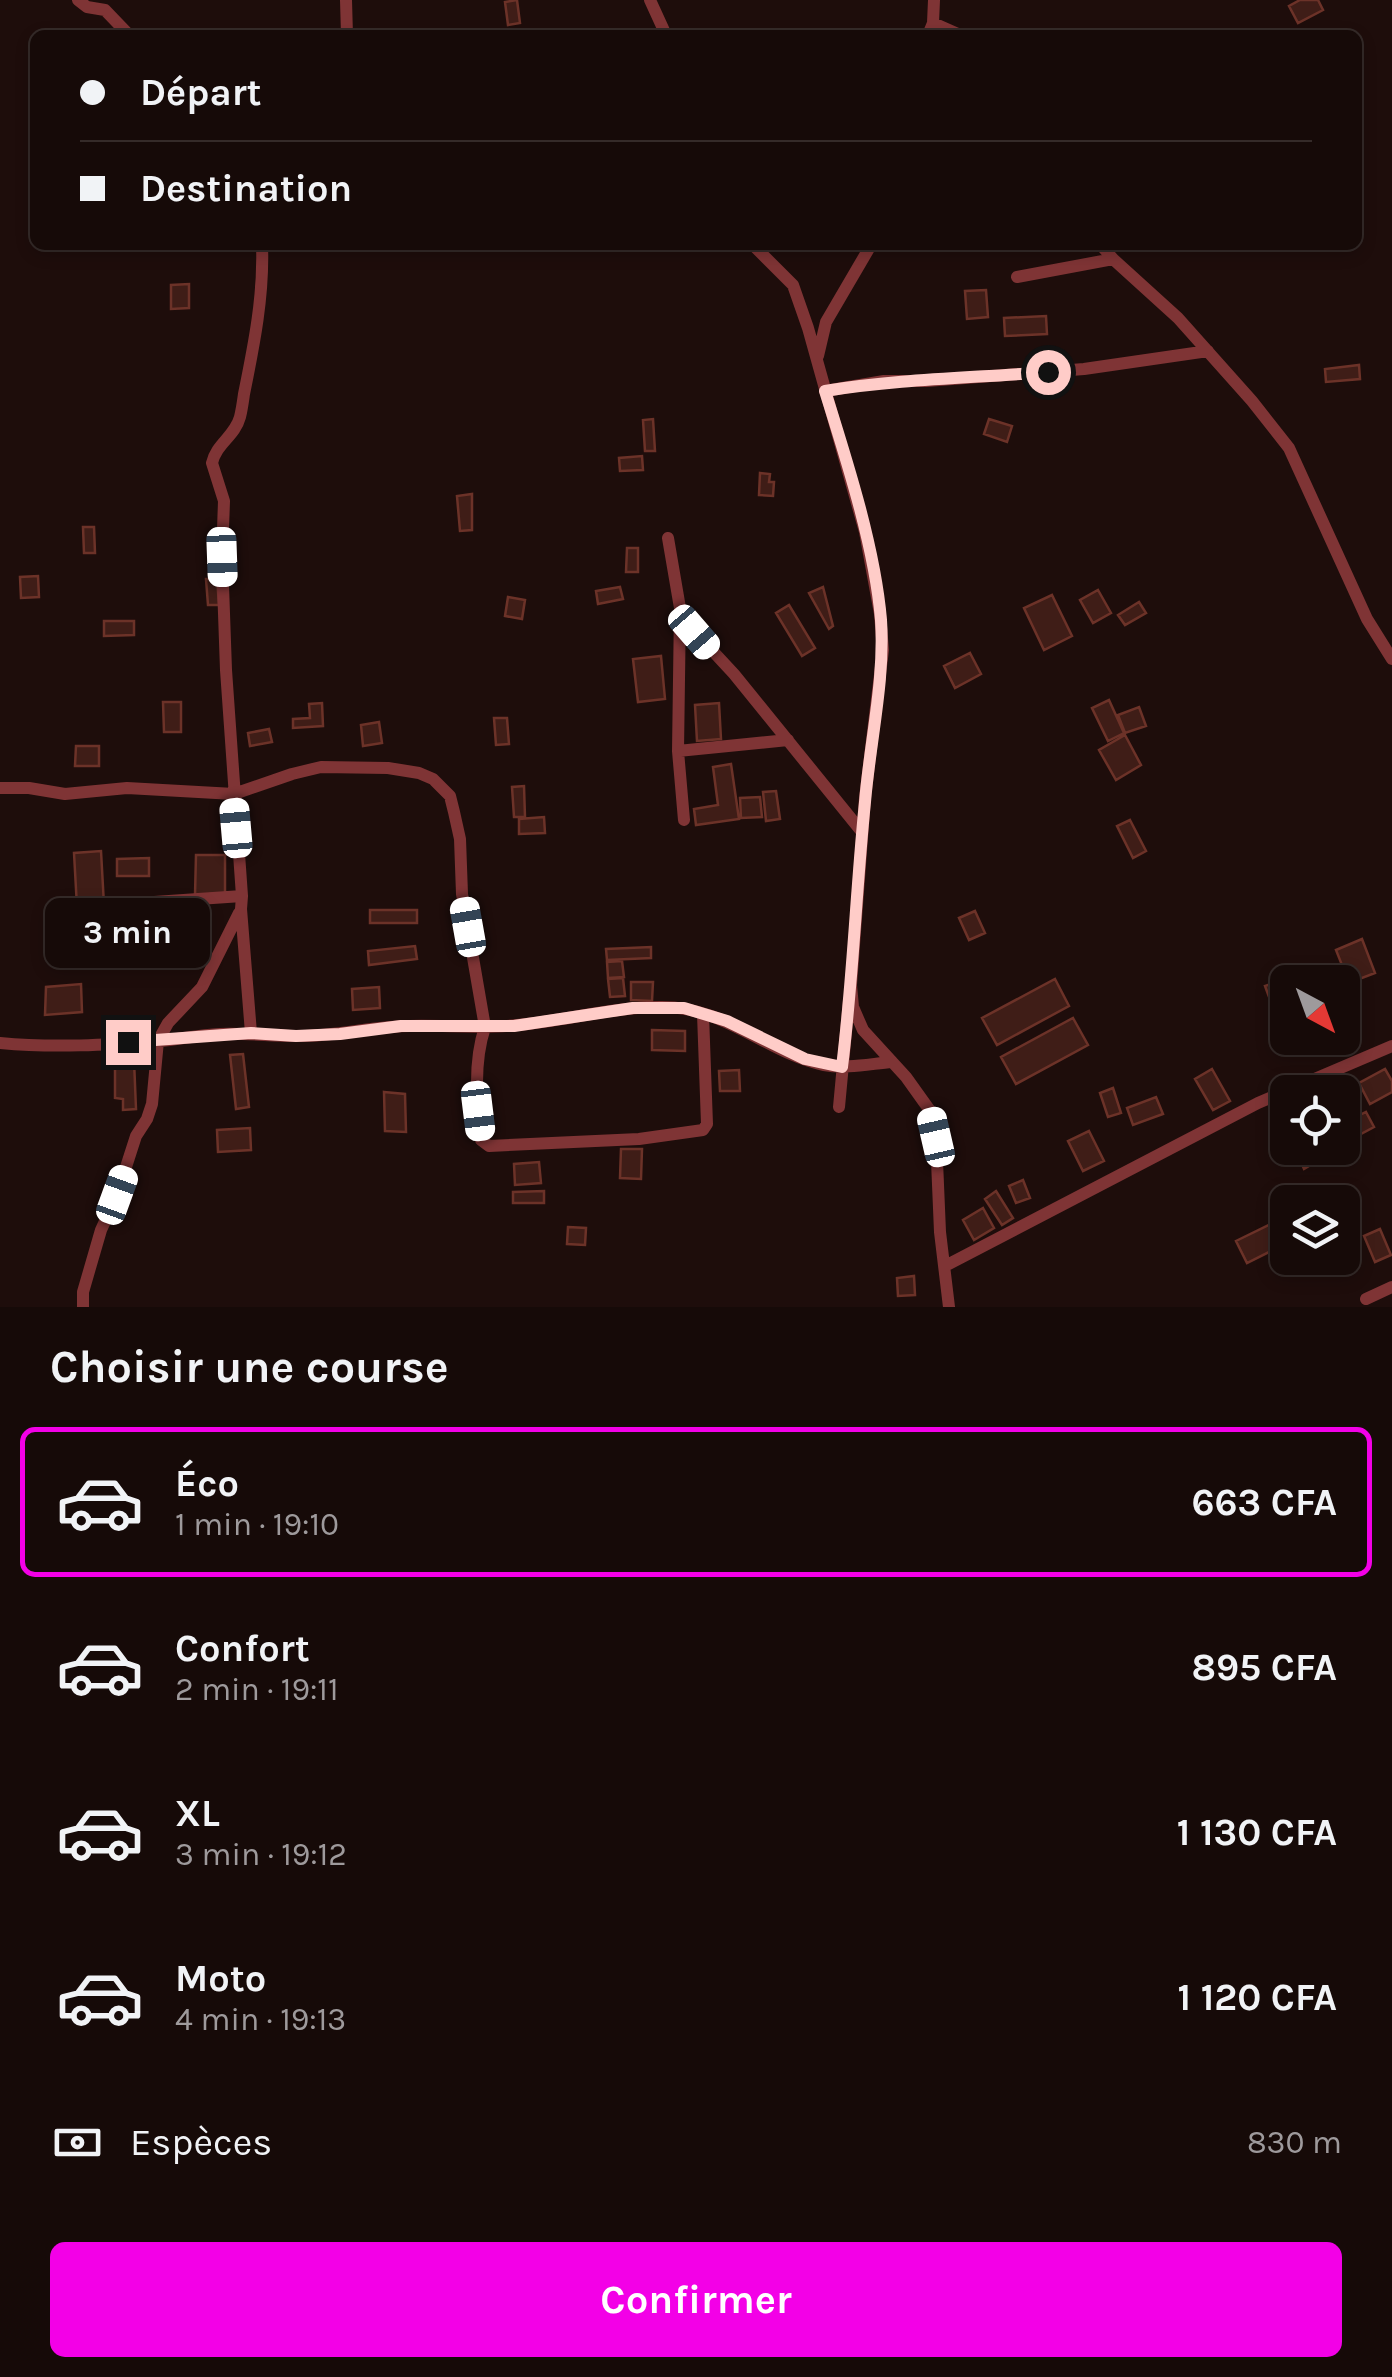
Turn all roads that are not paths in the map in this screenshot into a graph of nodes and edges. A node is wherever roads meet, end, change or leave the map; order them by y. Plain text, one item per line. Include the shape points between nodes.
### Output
1 (78, 0) edge
2 (346, 0) edge
3 (650, 0) edge
4 (934, 0) edge
5 (930, 29) edge
6 (124, 30) edge
7 (347, 30) edge
8 (664, 30) edge
9 (262, 250) edge
10 (759, 250) edge
11 (867, 250) edge
12 (1105, 250) edge
13 (1112, 258) junction
14 (1017, 277) dead end
15 (1208, 351) junction
16 (817, 363) junction
17 (825, 391) junction
18 (668, 538) dead end
19 (680, 608) junction
20 (1392, 658) edge
21 (788, 740) junction
22 (678, 751) junction
23 (0, 788) edge
24 (234, 794) junction
25 (684, 820) dead end
26 (862, 832) junction
27 (241, 903) junction
28 (124, 904) dead end
29 (851, 985) junction
30 (703, 1014) junction
31 (485, 1026) junction
32 (251, 1033) junction
33 (158, 1041) junction
34 (0, 1043) edge
35 (1392, 1046) edge
36 (892, 1062) junction
37 (842, 1067) junction
38 (839, 1106) dead end
39 (945, 1266) junction
40 (1392, 1287) edge
41 (1366, 1299) dead end
42 (82, 1307) edge
43 (949, 1307) edge

1 - 6 street via 105,10
2 - 7 street
3 - 8 street
4 - 5 street
9 - 24 street via 240,419 212,463 224,500
10 - 16 street via 793,285
11 - 16 street via 826,322
12 - 13 street
13 - 14 street
13 - 15 street
15 - 17 street via 1084,369
15 - 20 street via 1289,448 1366,619
16 - 17 street
17 - 26 street via 865,532 880,614
18 - 19 street
19 - 21 street
19 - 22 street
21 - 22 street
21 - 26 street
22 - 25 street
23 - 24 street
24 - 27 street
24 - 31 street via 321,768 388,768 419,773 442,787 460,838 462,894
26 - 29 street
27 - 28 street
27 - 32 street
27 - 33 street via 202,987
29 - 36 street via 864,1030
29 - 37 street
30 - 31 street via 647,1008
30 - 31 street via 707,1124 698,1132 640,1139 484,1144 477,1070
30 - 37 street via 805,1059
31 - 32 street
32 - 33 street
33 - 34 street
33 - 42 street via 152,1104 101,1230
35 - 39 street via 1258,1103
36 - 37 street
36 - 39 street via 931,1112
37 - 38 street
39 - 43 street
40 - 41 street

